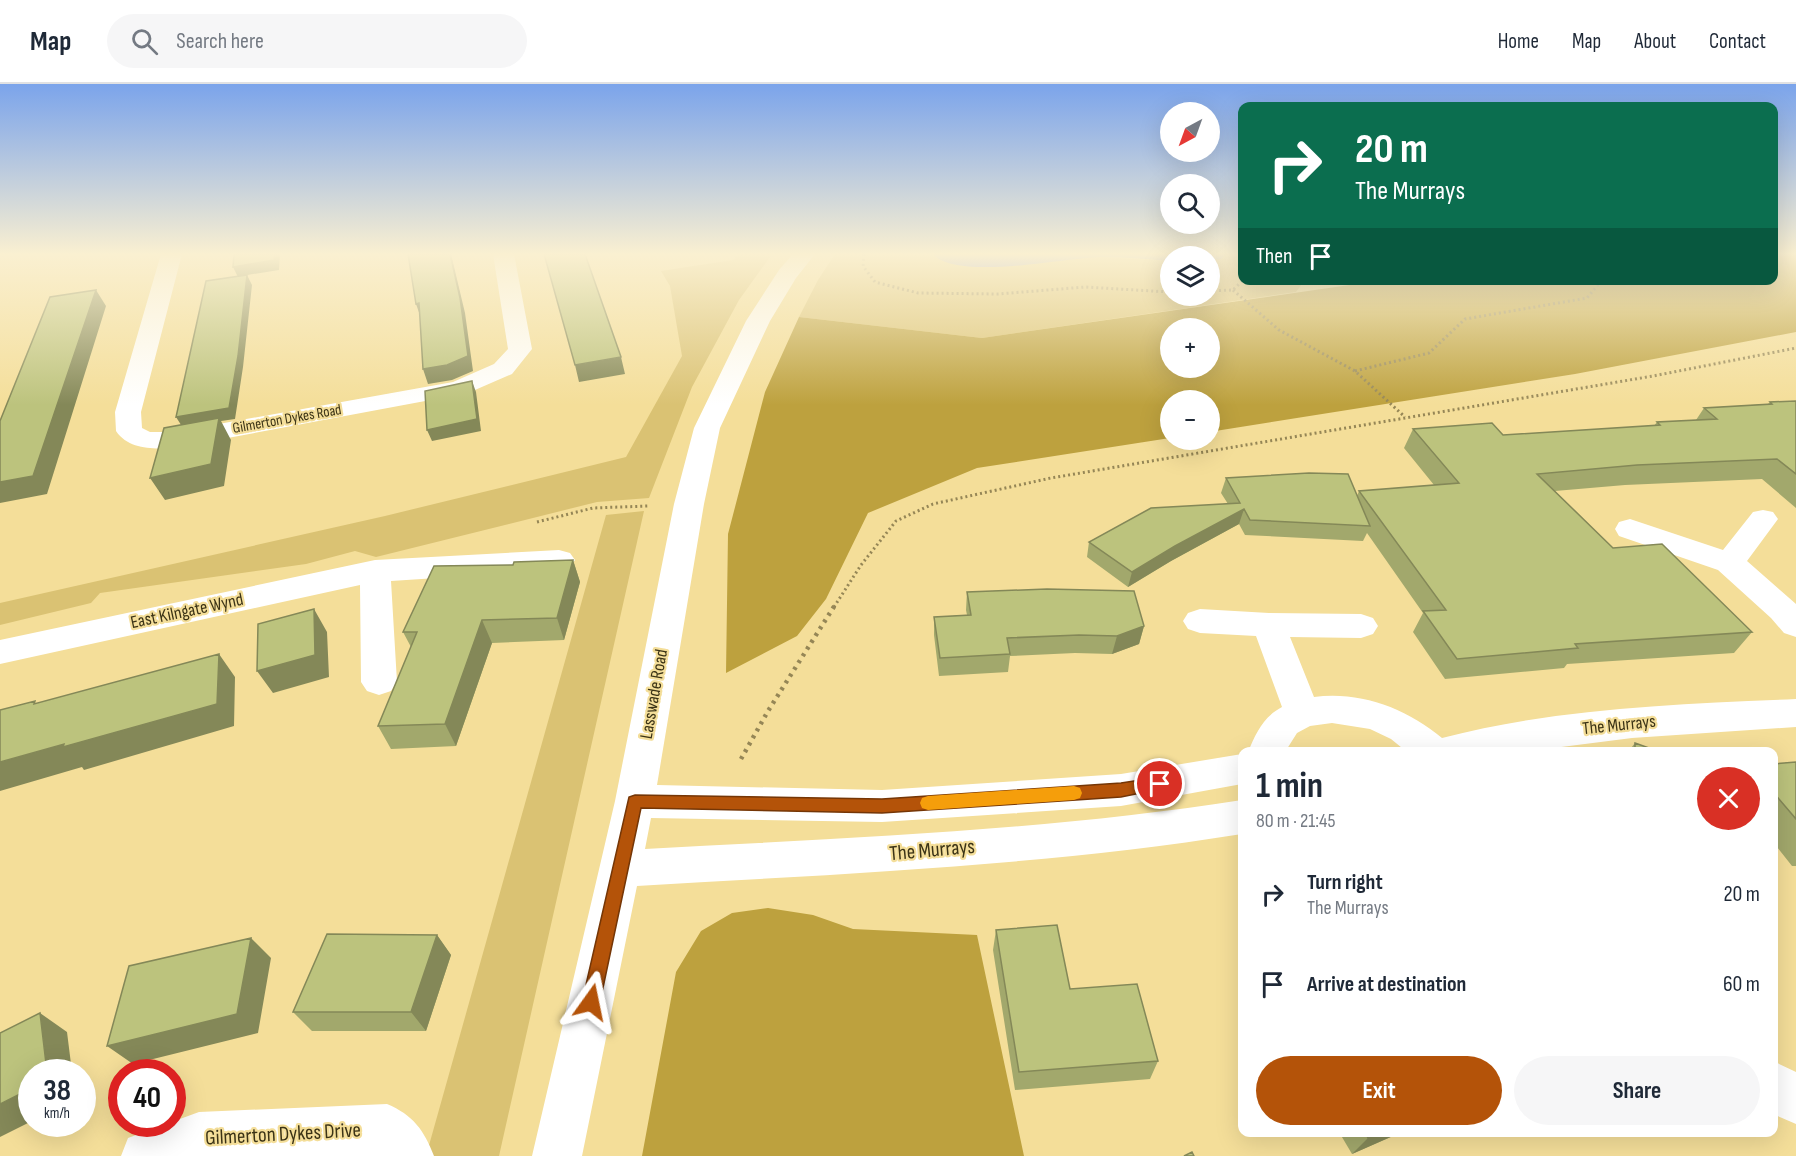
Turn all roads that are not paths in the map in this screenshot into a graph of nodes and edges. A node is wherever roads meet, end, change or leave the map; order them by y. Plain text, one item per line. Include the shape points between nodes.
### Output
1 (158, 304) edge
2 (513, 304) edge
3 (769, 304) edge
4 (1763, 519) dead end
5 (1630, 529) dead end
6 (565, 560) edge
7 (1728, 563) junction
8 (375, 571) junction
9 (1200, 621) dead end
10 (1269, 625) junction
11 (1796, 625) edge
12 (1361, 626) dead end
13 (0, 652) edge
14 (379, 682) dead end
15 (1302, 713) junction
16 (1796, 713) edge
17 (1267, 747) edge
18 (1427, 747) edge
19 (1471, 747) edge
20 (1238, 770) edge
21 (635, 801) junction
22 (1238, 817) edge
23 (620, 870) junction
24 (1778, 1088) edge
25 (1796, 1100) edge
26 (398, 1142) edge
27 (146, 1156) edge
28 (557, 1156) edge

1 - 2 street, Gilmerton Dykes Road via 128,412 129,431 137,439 154,441 459,388 503,369 520,349
3 - 21 street, Lasswade Road via 707,428 689,504
4 - 7 street
5 - 7 street
6 - 8 street, East Kilngate Wynd
7 - 11 street
8 - 13 street, East Kilngate Wynd
8 - 14 street
9 - 10 street
10 - 12 street
10 - 15 street
15 - 17 street via 1283,723
15 - 18 street via 1327,709 1355,711 1384,719
16 - 19 street, The Murrays via 1611,725
20 - 21 street via 1121,790 906,804
21 - 23 street, Lasswade Road
22 - 23 street, The Murrays via 1147,832 884,854
23 - 28 street, Lasswade Road
24 - 25 street
26 - 27 street, Gilmerton Dykes Drive via 199,1137

